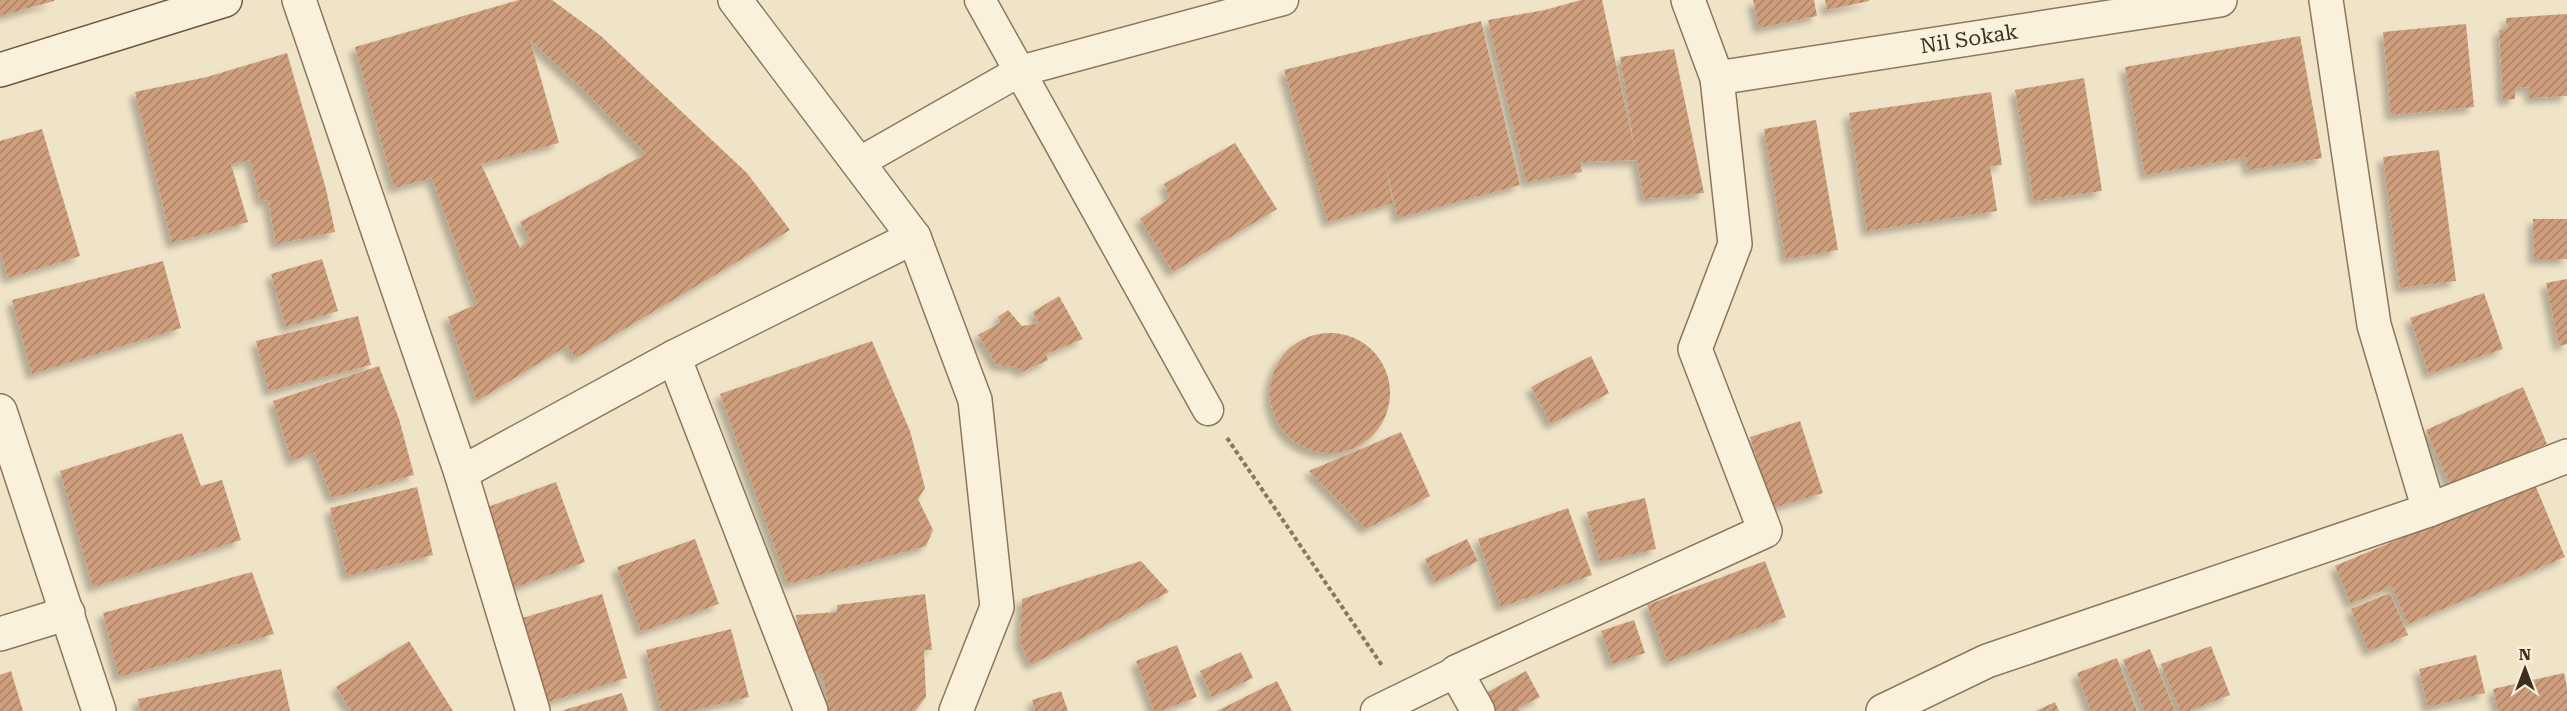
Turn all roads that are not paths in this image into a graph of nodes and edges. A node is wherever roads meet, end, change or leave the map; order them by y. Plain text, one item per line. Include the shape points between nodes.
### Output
1 (225, 0) edge
2 (299, 0) edge
3 (735, 0) edge
4 (980, 0) edge
5 (1282, 0) edge
6 (1688, 0) edge
7 (2220, 0) edge
8 (2326, 0) edge
9 (0, 70) edge
10 (1020, 71) junction
11 (1717, 78) junction
12 (858, 163) junction
13 (914, 237) junction
14 (674, 357) junction
15 (1208, 410) road end
16 (0, 411) edge
17 (2567, 456) edge
18 (461, 473) junction
19 (2429, 510) junction
20 (68, 613) junction
21 (0, 634) edge
22 (1456, 672) junction
23 (99, 711) edge
24 (533, 711) edge
25 (811, 711) edge
26 (956, 711) edge
27 (1376, 711) edge
28 (1478, 711) edge
29 (1882, 711) edge

1 - 9 street
2 - 18 street
3 - 12 street
4 - 10 street
5 - 10 street
6 - 11 street
7 - 11 street, Nil Sokak
8 - 19 street via 2374,325
10 - 12 street
10 - 15 street
11 - 22 street via 1735,244 1695,350 1765,531
12 - 13 street
13 - 14 street
13 - 26 street via 975,400 997,607
14 - 18 street
14 - 25 street
16 - 20 street
17 - 19 street
18 - 24 street
19 - 29 street via 1987,661
20 - 21 street
20 - 23 street
22 - 27 street
22 - 28 street

